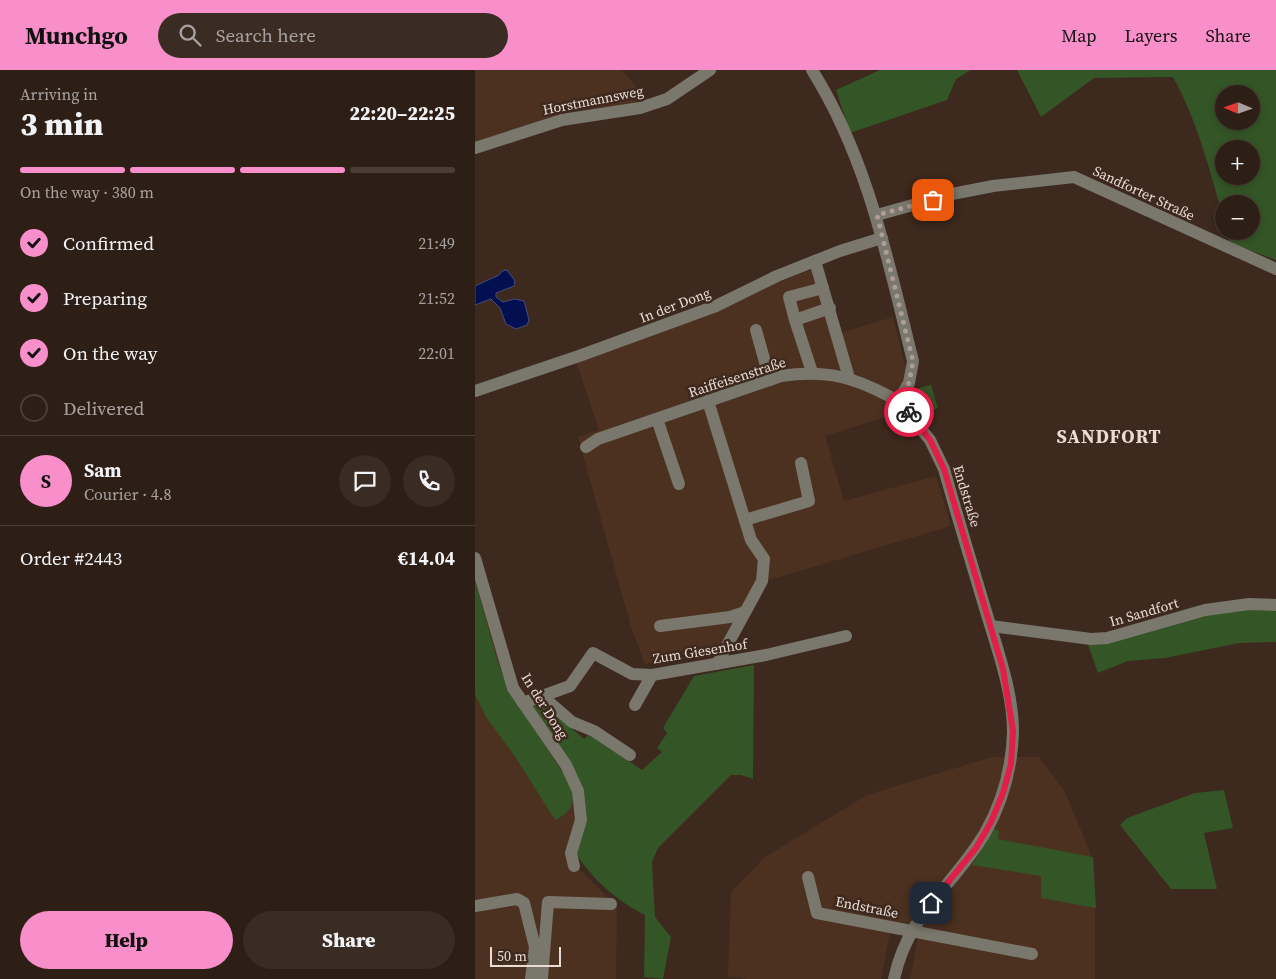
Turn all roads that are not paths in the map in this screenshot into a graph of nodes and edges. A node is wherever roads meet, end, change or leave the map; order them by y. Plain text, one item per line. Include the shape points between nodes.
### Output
1 (710, 70) edge
2 (812, 70) edge
3 (475, 148) edge
4 (877, 215) junction
5 (882, 238) junction
6 (815, 261) junction
7 (1276, 269) edge
8 (823, 288) junction
9 (830, 308) junction
10 (795, 320) junction
11 (757, 330) dead end
12 (811, 372) junction
13 (849, 378) junction
14 (770, 380) junction
15 (475, 391) edge
16 (708, 401) junction
17 (898, 401) junction
18 (657, 419) junction
19 (586, 447) dead end
20 (801, 463) dead end
21 (679, 484) dead end
22 (745, 520) junction
23 (475, 558) edge
24 (1276, 605) edge
25 (745, 612) junction
26 (660, 626) dead end
27 (991, 626) junction
28 (846, 636) dead end
29 (717, 664) junction
30 (652, 675) junction
31 (542, 696) junction
32 (523, 703) junction
33 (635, 705) dead end
34 (630, 756) dead end
35 (574, 866) dead end
36 (808, 877) dead end
37 (611, 904) dead end
38 (475, 906) edge
39 (912, 930) junction
40 (1032, 954) dead end
41 (531, 979) edge
42 (542, 979) edge
43 (894, 979) edge

1 - 3 street, Horstmannsweg via 667,99 640,108 562,120
2 - 4 street via 856,154
4 - 5 street
4 - 7 street, Sandforter Straße via 993,186 1075,177
5 - 6 street, In der Dong
5 - 17 street via 913,361 909,383
6 - 8 street
6 - 15 street, In der Dong via 715,306
8 - 9 street
8 - 10 street via 789,297
9 - 10 street
9 - 13 street
10 - 12 street
11 - 14 street
12 - 13 street, Raiffeisenstraße
12 - 14 street, Raiffeisenstraße
13 - 17 street, Raiffeisenstraße
14 - 16 street, Raiffeisenstraße
16 - 18 street, Raiffeisenstraße
16 - 22 street
17 - 27 street, Endstraße via 930,440 944,469
18 - 19 street, Raiffeisenstraße via 598,438
18 - 21 street
20 - 22 street via 809,501
22 - 25 street via 751,540 764,559 762,582
23 - 32 street, In der Dong via 505,664 513,688
24 - 27 street, In Sandfort via 1249,604 1205,610 1107,638 1091,639
25 - 26 street
25 - 29 street
27 - 39 street, Endstraße via 1009,700 1013,731 1011,764 1003,793 981,839
28 - 29 street, Zum Giesenhof
29 - 30 street, Zum Giesenhof
30 - 31 street, Zum Giesenhof via 632,674 593,653 571,686
30 - 33 street
31 - 32 street, Zum Giesenhof
31 - 34 street via 572,722 594,731
32 - 35 street, In der Dong via 578,791 581,820 571,853
36 - 39 street, Endstraße via 817,913
37 - 42 street via 548,902
38 - 41 street via 517,899 524,903 535,947
39 - 40 street, Endstraße
39 - 43 street, Endstraße

